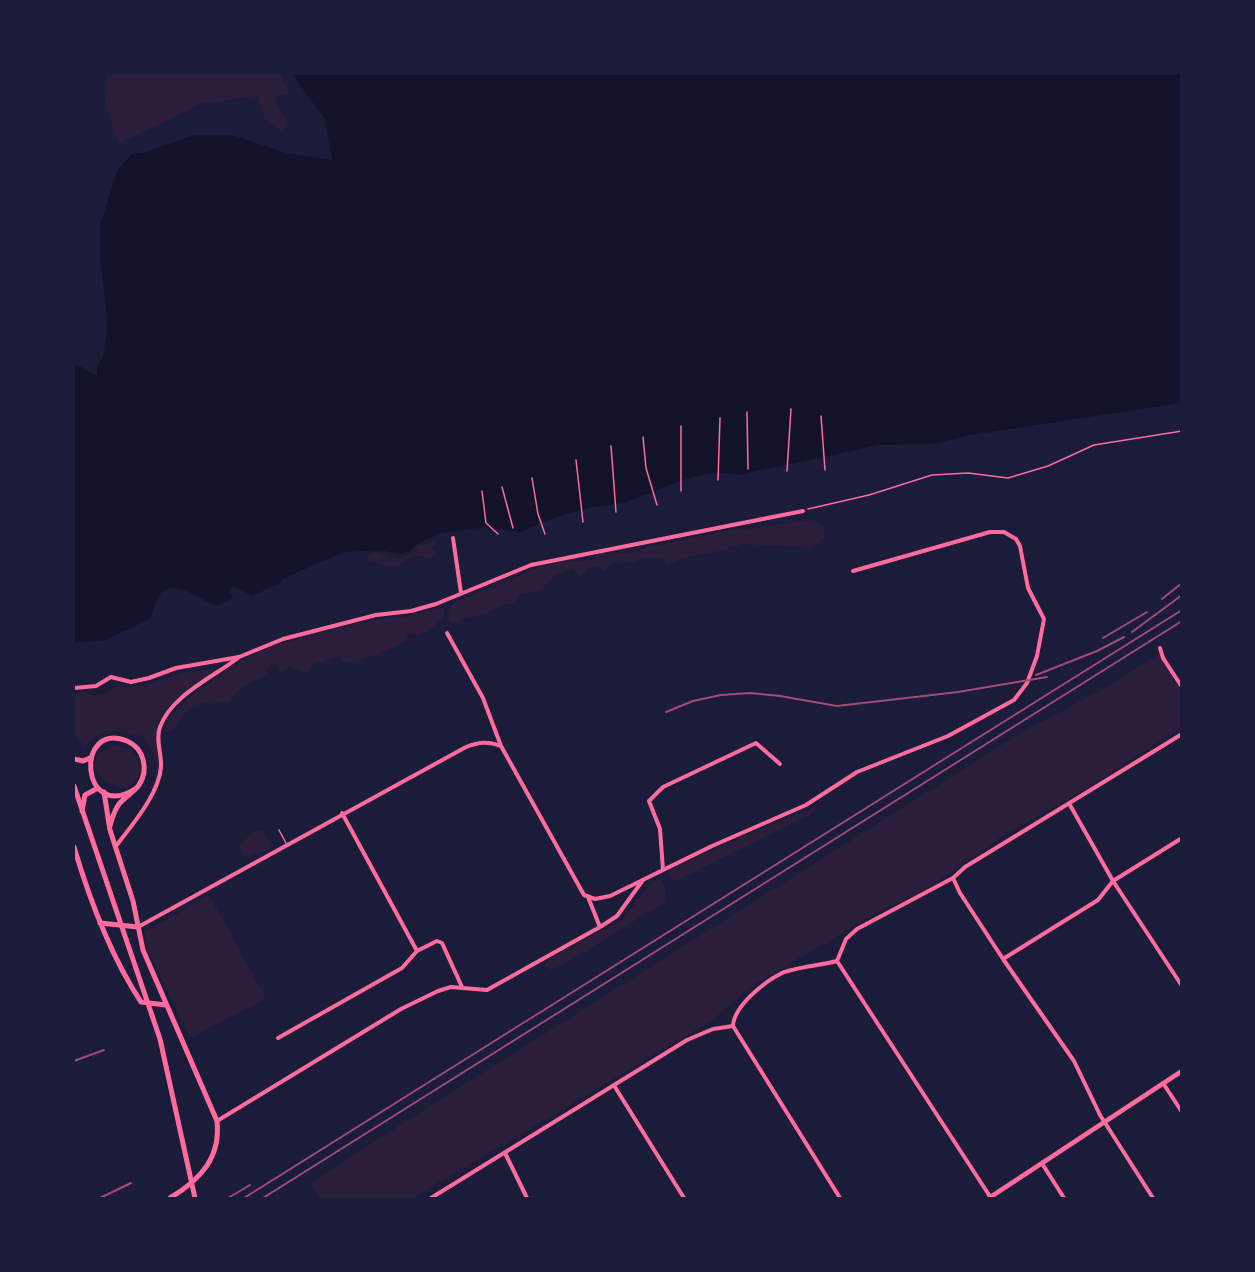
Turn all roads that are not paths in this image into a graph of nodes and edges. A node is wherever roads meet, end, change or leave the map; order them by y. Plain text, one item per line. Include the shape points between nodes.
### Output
1 (803, 511) road end
2 (453, 538) dead end
3 (853, 571) dead end
4 (461, 594) junction
5 (447, 633) dead end
6 (1160, 648) dead end
7 (238, 657) junction
8 (1182, 687) edge
9 (74, 688) edge
10 (1182, 734) edge
11 (501, 746) junction
12 (91, 757) junction
13 (74, 759) edge
14 (780, 764) dead end
15 (74, 786) edge
16 (98, 788) junction
17 (135, 789) junction
18 (104, 792) junction
19 (76, 797) edge
20 (1070, 805) junction
21 (82, 812) junction
22 (342, 813) junction
23 (110, 830) junction
24 (279, 830) dead end
25 (1182, 838) edge
26 (287, 844) junction
27 (115, 846) junction
28 (74, 847) edge
29 (663, 870) junction
30 (953, 878) junction
31 (643, 880) junction
32 (1113, 881) junction
33 (588, 897) junction
34 (100, 923) junction
35 (138, 927) junction
36 (600, 927) junction
37 (417, 951) junction
38 (1003, 959) junction
39 (837, 961) junction
40 (1182, 986) edge
41 (462, 987) junction
42 (166, 1005) junction
43 (733, 1026) junction
44 (278, 1038) dead end
45 (1182, 1071) edge
46 (1163, 1083) junction
47 (615, 1087) junction
48 (1182, 1112) edge
49 (217, 1121) junction
50 (1105, 1123) junction
51 (505, 1153) junction
52 (1044, 1165) junction
53 (170, 1198) edge
54 (195, 1198) edge
55 (431, 1198) edge
56 (527, 1198) edge
57 (684, 1198) edge
58 (840, 1198) edge
59 (990, 1198) edge
60 (1064, 1198) edge
61 (1153, 1198) edge

1 - 4 street via 531,565
2 - 4 street
3 - 29 street via 990,532 1004,532 1016,539 1028,588 1044,619 1024,690 1014,700 948,736 858,772 806,805
4 - 7 street via 411,611 376,615 283,639
5 - 11 street via 483,698
6 - 8 street
7 - 9 street via 195,663 132,682 111,677 96,686
7 - 27 street via 181,698 165,716 159,728 162,764 155,791
10 - 20 street
11 - 22 street via 479,742 466,747
11 - 33 street
12 - 13 main road via 83,761
12 - 16 main road via 90,775
12 - 17 main road via 106,741 132,744 141,754 144,768
14 - 29 street via 756,743 663,787 649,801 660,829
15 - 19 main road
16 - 18 main road
16 - 21 main road via 85,795
17 - 18 main road via 118,795
17 - 23 main road via 114,812
18 - 23 main road
19 - 21 main road
20 - 30 street
20 - 32 street
21 - 54 main road via 160,1039
22 - 26 street
22 - 37 street
23 - 27 main road
24 - 26 lane
25 - 32 street
26 - 35 street
27 - 35 main road
28 - 34 main road
29 - 31 street
30 - 38 street
30 - 39 street via 856,929 846,939
31 - 33 street via 610,896
31 - 36 street via 617,916
32 - 38 street via 1098,900
32 - 40 street
33 - 36 street
34 - 35 main road
34 - 42 main road via 114,958 141,1002
35 - 42 main road via 143,950
36 - 41 street via 487,990
37 - 41 street via 440,940
37 - 44 street via 402,968
38 - 50 street via 1074,1061
39 - 43 street via 783,973 743,1002 733,1017
39 - 59 street
41 - 49 street via 438,991 401,1009
42 - 49 main road
43 - 47 street via 687,1040
43 - 58 street
45 - 46 main road
46 - 48 street
46 - 50 main road
47 - 51 street
47 - 57 street
49 - 53 main road via 216,1151 208,1167
50 - 52 main road
50 - 61 street
51 - 55 street
51 - 56 street
52 - 59 main road
52 - 60 street

